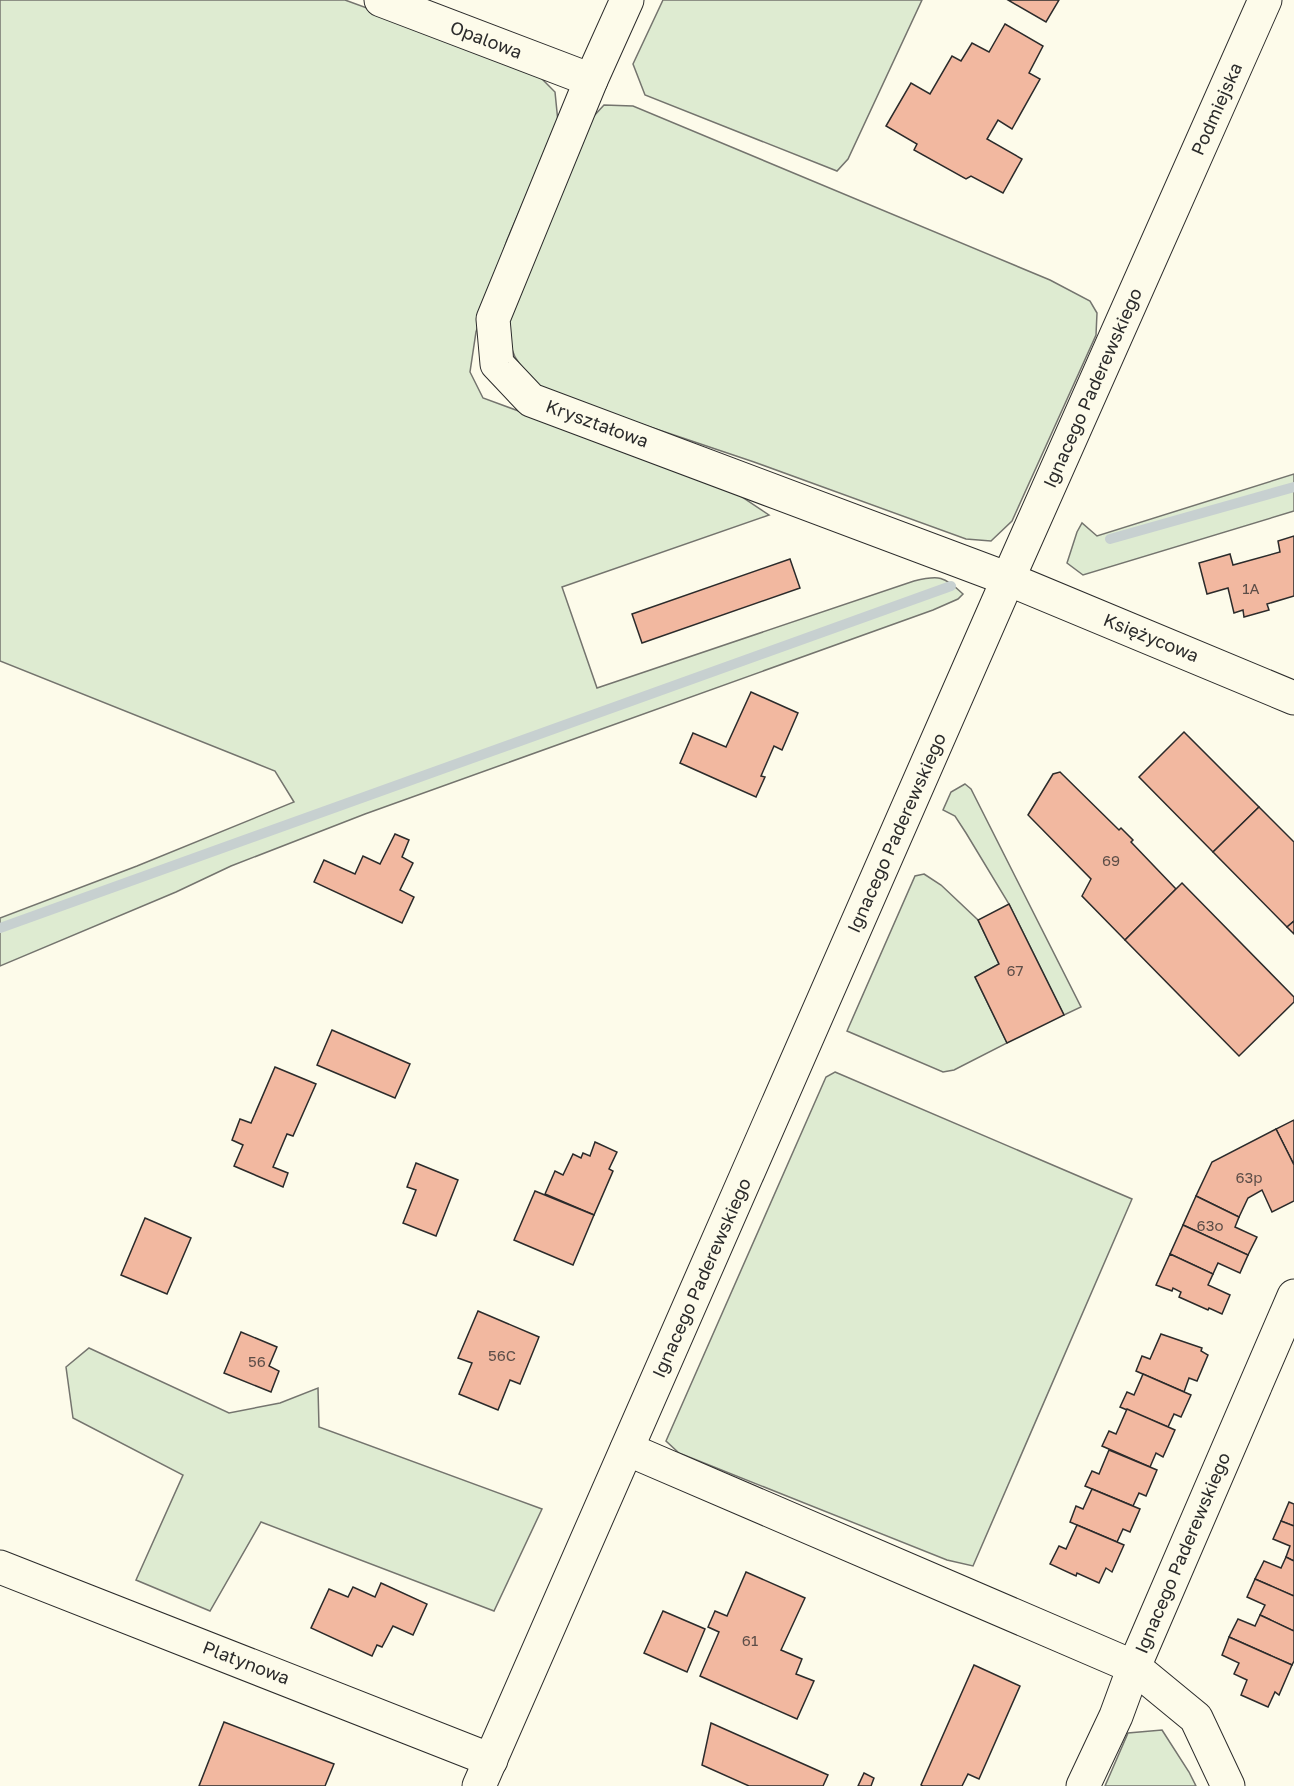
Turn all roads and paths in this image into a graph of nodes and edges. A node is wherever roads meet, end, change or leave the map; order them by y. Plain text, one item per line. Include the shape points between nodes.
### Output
1 (381, 0) edge
2 (627, 0) edge
3 (1264, 0) edge
4 (591, 80) junction
5 (1169, 218) joint
6 (1008, 579) junction
7 (1294, 698) edge
8 (1294, 1296) edge
9 (627, 1449) junction
10 (0, 1567) edge
11 (1134, 1667) junction
12 (485, 1773) edge
13 (1083, 1786) edge
14 (1228, 1786) edge

1 - 4 street, Opalowa
2 - 4 street, Kryształowa
3 - 5 street, Podmiejska
4 - 6 street, Kryształowa via 493,319 497,364 531,400
5 - 6 street, Ignacego Paderewskiego
6 - 7 street, Księżycowa
6 - 9 street, Ignacego Paderewskiego
8 - 11 street, Ignacego Paderewskiego
9 - 11 street, Ignacego Paderewskiego
9 - 12 street, Ignacego Paderewskiego
10 - 12 street, Platynowa
11 - 13 street
11 - 14 street via 1196,1718

